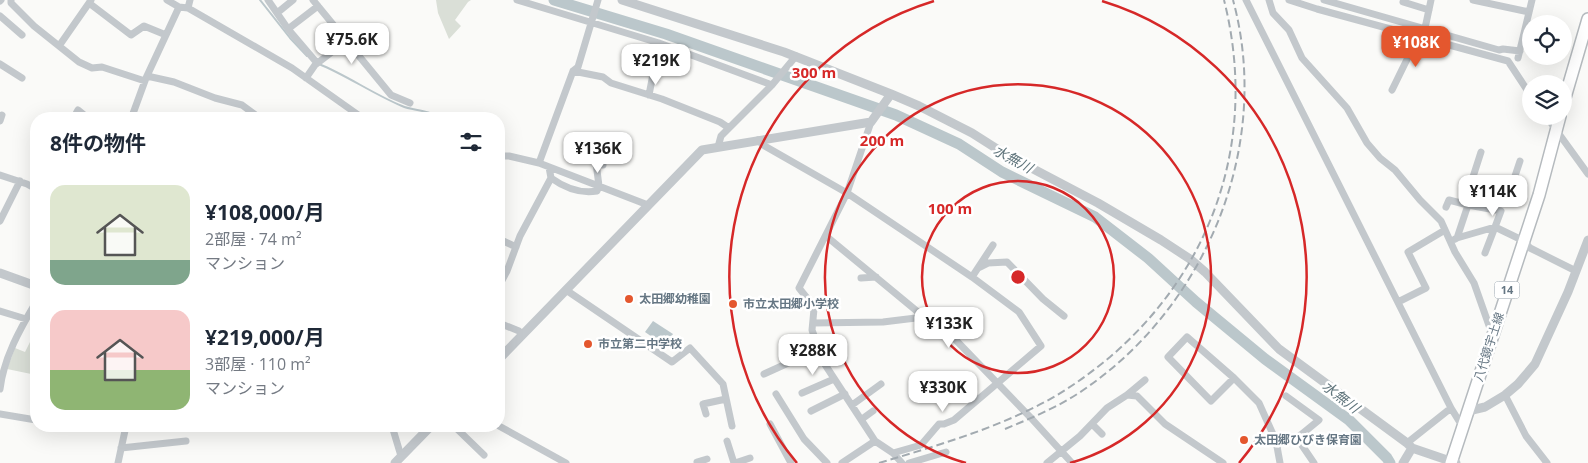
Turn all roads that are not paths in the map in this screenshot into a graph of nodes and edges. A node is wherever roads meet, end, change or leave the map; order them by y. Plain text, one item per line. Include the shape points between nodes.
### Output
1 (11, 0) edge
2 (167, 0) edge
3 (190, 0) edge
4 (268, 0) edge
5 (293, 0) edge
6 (517, 0) edge
7 (622, 0) edge
8 (1246, 0) edge
9 (1269, 0) edge
10 (1289, 0) edge
11 (1324, 0) edge
12 (1431, 0) edge
13 (1473, 0) edge
14 (1532, 0) edge
15 (597, 1) edge
16 (90, 2) edge
17 (1403, 2) dead end
18 (315, 3) edge
19 (179, 7) junction
20 (188, 8) junction
21 (1430, 10) junction
22 (1529, 12) junction
23 (277, 13) junction
24 (0, 16) edge
25 (1588, 18) edge
26 (591, 23) junction
27 (288, 29) junction
28 (1425, 29) junction
29 (22, 34) dead end
30 (166, 35) junction
31 (1420, 37) junction
32 (346, 41) junction
33 (659, 43) junction
34 (59, 46) junction
35 (796, 56) junction
36 (318, 63) junction
37 (0, 64) edge
38 (573, 71) junction
39 (1572, 75) edge
40 (22, 78) dead end
41 (306, 78) junction
42 (146, 79) junction
43 (1522, 82) edge
44 (774, 83) junction
45 (1392, 90) dead end
46 (891, 94) junction
47 (649, 95) junction
48 (410, 103) dead end
49 (134, 112) edge
50 (252, 112) edge
51 (354, 112) edge
52 (873, 119) junction
53 (1552, 125) edge
54 (1557, 125) edge
55 (729, 128) junction
56 (1556, 130) junction
57 (758, 140) junction
58 (718, 147) junction
59 (1481, 152) dead end
60 (505, 156) edge
61 (1520, 161) dead end
62 (539, 163) junction
63 (596, 165) dead end
64 (549, 167) junction
65 (1588, 174) edge
66 (0, 175) edge
67 (551, 178) junction
68 (1472, 180) dead end
69 (20, 181) junction
70 (30, 185) edge
71 (599, 186) junction
72 (847, 193) junction
73 (1508, 197) dead end
74 (648, 205) junction
75 (1468, 205) junction
76 (1446, 206) dead end
77 (0, 221) edge
78 (1495, 228) junction
79 (1445, 230) junction
80 (826, 236) junction
81 (1453, 240) junction
82 (1588, 240) edge
83 (505, 242) edge
84 (1524, 242) junction
85 (993, 245) dead end
86 (516, 247) junction
87 (1485, 253) dead end
88 (978, 268) junction
89 (1576, 271) junction
90 (0, 273) edge
91 (505, 275) edge
92 (876, 277) junction
93 (972, 277) junction
94 (861, 278) dead end
95 (30, 284) edge
96 (566, 290) junction
97 (1398, 302) junction
98 (0, 311) edge
99 (30, 313) edge
100 (1064, 316) dead end
101 (924, 317) junction
102 (26, 320) junction
103 (813, 323) junction
104 (505, 325) edge
105 (522, 335) junction
106 (1493, 335) junction
107 (819, 349) junction
108 (505, 350) edge
109 (1, 372) edge
110 (764, 374) dead end
111 (1234, 378) junction
112 (834, 379) junction
113 (1145, 380) dead end
114 (998, 383) junction
115 (881, 384) dead end
116 (0, 388) edge
117 (802, 393) dead end
118 (776, 394) dead end
119 (845, 394) junction
120 (1128, 395) junction
121 (1505, 395) junction
122 (1286, 396) dead end
123 (726, 399) junction
124 (852, 405) junction
125 (1451, 408) junction
126 (811, 411) dead end
127 (873, 411) dead end
128 (1468, 411) junction
129 (0, 414) edge
130 (706, 414) dead end
131 (30, 419) edge
132 (862, 419) junction
133 (1092, 424) junction
134 (1464, 424) junction
135 (732, 426) dead end
136 (770, 428) dead end
137 (505, 429) edge
138 (125, 432) edge
139 (393, 432) edge
140 (426, 432) edge
141 (460, 432) edge
142 (1102, 434) dead end
143 (186, 441) dead end
144 (875, 441) junction
145 (730, 444) dead end
146 (1410, 446) junction
147 (121, 448) junction
148 (1061, 451) junction
149 (946, 452) dead end
150 (893, 453) junction
151 (484, 455) dead end
152 (750, 458) dead end
153 (400, 460) edge
154 (1404, 462) edge
155 (1453, 462) edge
156 (118, 463) edge
157 (566, 463) edge
158 (735, 463) edge
159 (791, 463) edge
160 (827, 463) edge
161 (842, 463) edge
162 (902, 463) edge
163 (908, 463) edge
164 (1047, 463) edge
165 (1072, 463) edge
166 (1223, 463) edge
167 (1280, 463) edge
168 (1314, 463) edge
169 (1547, 463) edge

1 - 34 street via 34,26
2 - 19 street
3 - 20 street
4 - 23 street
5 - 23 street
6 - 26 street
7 - 35 street
8 - 97 street
9 - 79 street via 1272,13 1288,30 1302,58 1347,108 1367,143 1430,209
10 - 31 street
11 - 28 street
12 - 21 street
13 - 22 street
14 - 22 street
15 - 26 street
16 - 30 street via 131,34 144,26
16 - 34 street
17 - 21 street
18 - 27 street
18 - 32 street
19 - 20 street
19 - 30 street
20 - 41 street
21 - 28 street
22 - 28 street via 1519,54
23 - 27 street
24 - 29 street
25 - 39 main road
26 - 33 street
26 - 38 street via 578,67
27 - 36 street
28 - 31 street
30 - 42 street
31 - 43 street via 1508,61
31 - 45 street
32 - 36 street
32 - 48 street via 391,95
33 - 44 street
33 - 47 street
34 - 42 street via 92,68 102,67
35 - 44 street
35 - 46 street
36 - 41 street
37 - 40 street
38 - 47 street via 603,77 610,83
38 - 62 street
41 - 51 street
42 - 49 street
42 - 50 street via 174,82 242,105
44 - 55 street
46 - 52 street
46 - 146 street via 972,133 1182,253 1205,272 1279,349
47 - 55 street
52 - 57 street
52 - 72 street
53 - 56 street
54 - 56 main road, 八代鏡宇土線 / 14
55 - 58 street via 721,136
56 - 65 street
56 - 84 main road, 八代鏡宇土線 / 14
57 - 58 street
57 - 72 street
58 - 74 street via 702,150
59 - 68 street
60 - 62 street
61 - 73 street
62 - 64 street
63 - 71 street
64 - 67 street
64 - 71 street
66 - 69 street
67 - 71 street via 580,192 597,191
67 - 86 street
69 - 70 street
69 - 77 street
71 - 74 street
72 - 80 street
72 - 93 street
74 - 96 street
75 - 76 street via 1449,200
75 - 78 street via 1501,211
75 - 81 street
78 - 81 street
78 - 84 street
78 - 87 street
79 - 81 street
79 - 97 street via 1408,252 1426,288
80 - 92 street
80 - 103 street via 800,288 814,308
81 - 106 street via 1474,283
82 - 89 street
83 - 86 street
84 - 89 street
84 - 106 main road, 八代鏡宇土線 / 14
85 - 88 street
86 - 91 street
88 - 93 street
88 - 100 street via 988,263 1007,262
89 - 121 street via 1535,364
90 - 95 street
92 - 94 street
92 - 101 street
93 - 114 street via 1019,312 1041,346
96 - 105 street
96 - 123 street via 672,362 690,348 723,384
97 - 125 street
98 - 102 street
99 - 102 street
101 - 103 street via 884,322
101 - 114 street via 950,334
102 - 109 street
103 - 107 street via 812,330
104 - 105 street via 519,330
105 - 108 street
106 - 128 main road, 八代鏡宇土線 / 14
107 - 110 street
107 - 112 street
109 - 116 street
111 - 111 street via 1187,336 1168,357 1211,401
111 - 167 street via 1260,403 1276,441
112 - 117 street
112 - 119 street
113 - 120 street
114 - 148 street
114 - 150 street via 954,420 940,424 921,445
115 - 124 street
118 - 160 street via 804,438
119 - 124 street
119 - 126 street
120 - 133 street via 1115,401
120 - 166 street via 1137,396 1165,424
121 - 128 street via 1485,407
121 - 169 street via 1526,436
122 - 168 street via 1321,421 1297,438
123 - 130 street via 703,404
123 - 135 street
124 - 132 street
125 - 134 street
125 - 146 street
127 - 132 street
128 - 134 main road, 八代鏡宇土線 / 14
129 - 131 street
132 - 144 street
133 - 142 street
133 - 148 street
134 - 155 main road, 八代鏡宇土線 / 14
136 - 159 street
137 - 157 street
138 - 147 street
139 - 153 street
140 - 153 street
141 - 151 street
143 - 147 street
144 - 150 street
144 - 161 street
145 - 158 street
146 - 154 street
146 - 155 street
147 - 156 street
148 - 164 street
148 - 165 street
149 - 163 street
150 - 162 street
152 - 158 street

